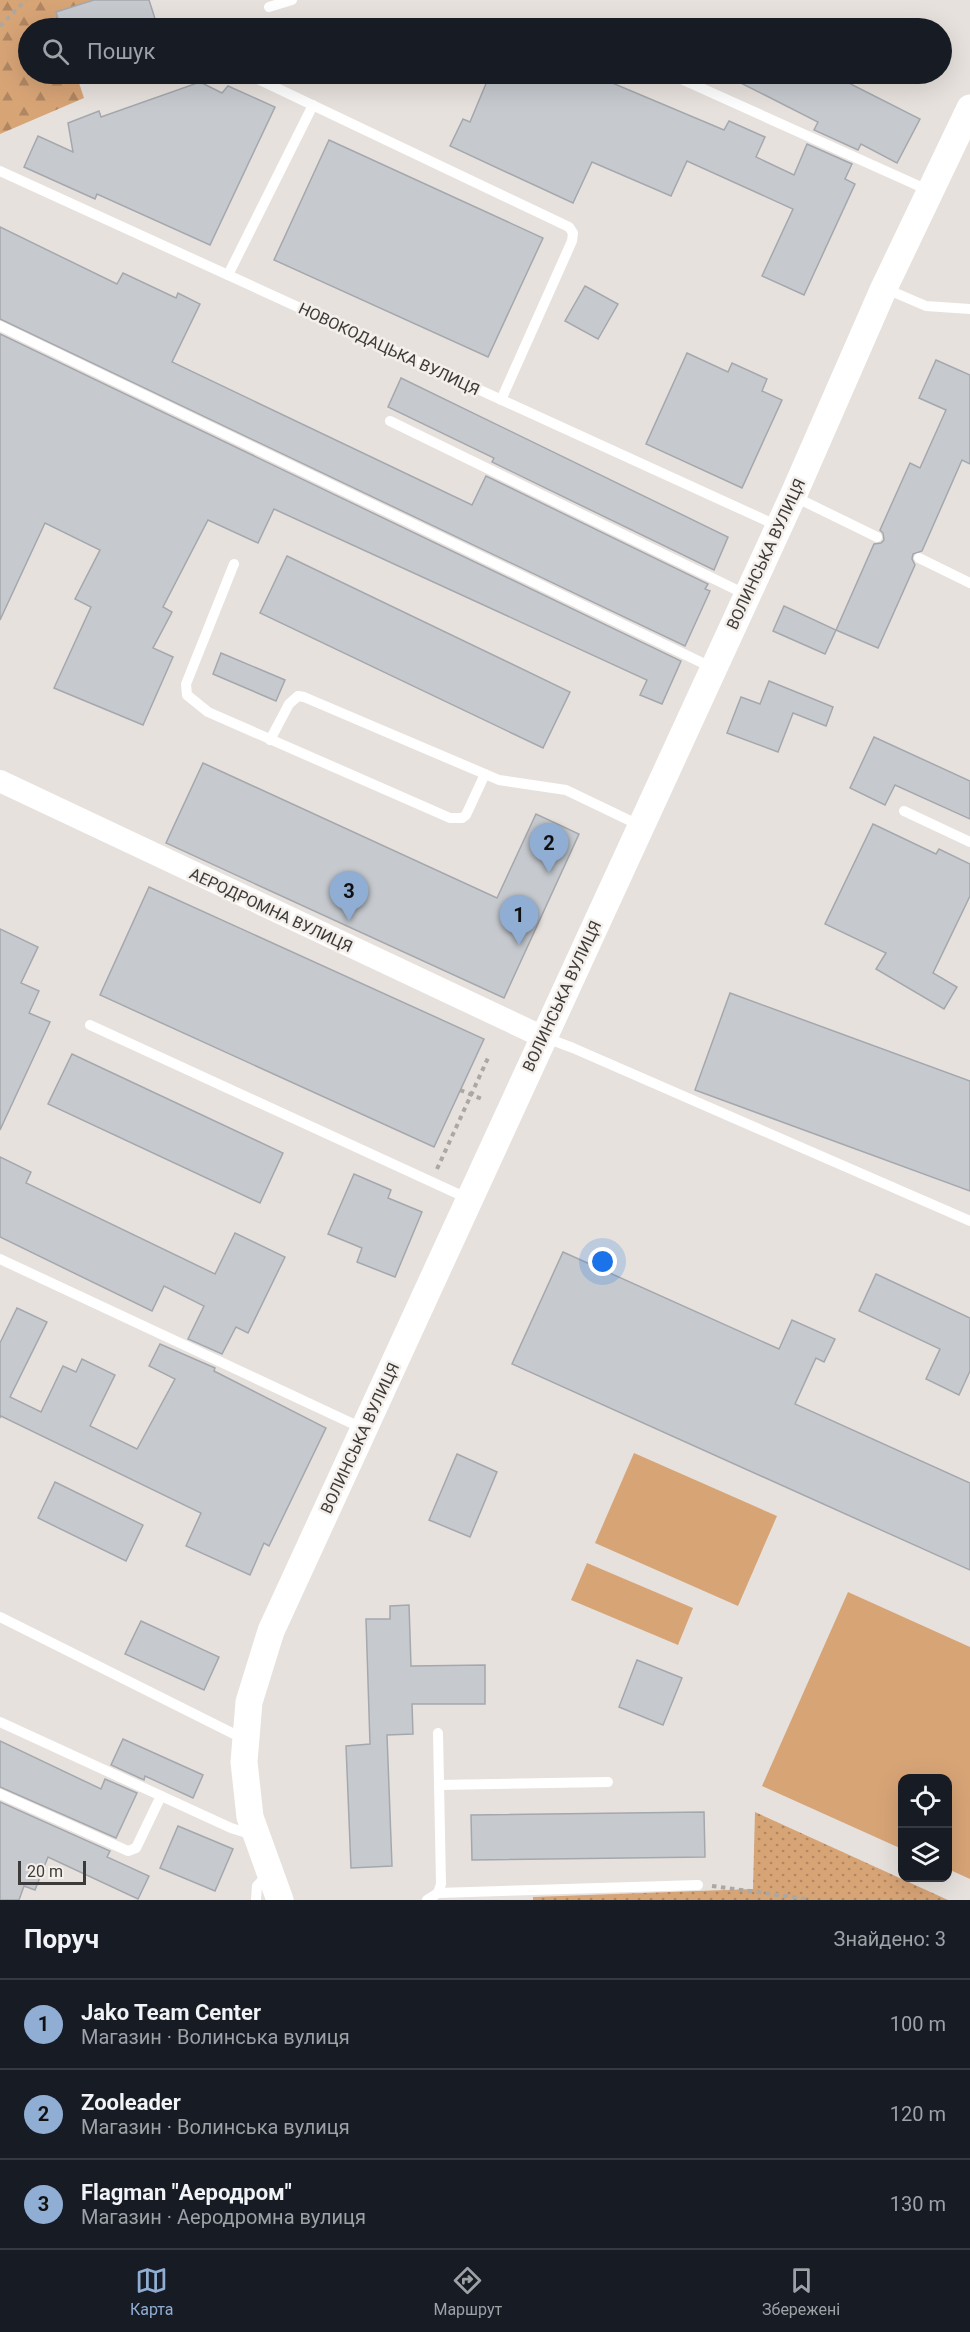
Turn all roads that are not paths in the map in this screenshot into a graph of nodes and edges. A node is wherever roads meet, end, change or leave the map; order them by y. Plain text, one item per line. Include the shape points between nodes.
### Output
1 (292, 0) edge
2 (269, 7) dead end
3 (268, 84) edge
4 (692, 84) edge
5 (313, 105) junction
6 (970, 108) edge
7 (0, 171) edge
8 (930, 191) junction
9 (228, 275) junction
10 (884, 288) junction
11 (970, 309) edge
12 (0, 326) edge
13 (501, 400) junction
14 (390, 421) dead end
15 (793, 496) junction
16 (779, 526) junction
17 (877, 537) dead end
18 (918, 558) dead end
19 (234, 564) dead end
20 (970, 583) edge
21 (747, 595) junction
22 (714, 668) junction
23 (270, 740) junction
24 (485, 774) junction
25 (0, 782) edge
26 (904, 811) dead end
27 (641, 826) junction
28 (970, 842) edge
29 (90, 1025) dead end
30 (543, 1037) junction
31 (469, 1199) junction
32 (970, 1221) edge
33 (0, 1259) edge
34 (364, 1429) junction
35 (0, 1617) edge
36 (0, 1722) edge
37 (438, 1732) dead end
38 (246, 1740) junction
39 (608, 1782) dead end
40 (439, 1785) junction
41 (0, 1794) edge
42 (161, 1796) junction
43 (256, 1836) junction
44 (269, 1873) junction
45 (698, 1885) road end
46 (438, 1893) junction
47 (256, 1900) edge
48 (280, 1900) edge
49 (427, 1900) edge

1 - 2 lane
3 - 5 lane
4 - 8 lane
5 - 9 lane
5 - 13 lane via 569,227 573,233
6 - 8 street, ВОЛИНСЬКА ВУЛИЦЯ
7 - 9 lane, НОВОКОДАЦЬКА ВУЛИЦЯ
8 - 10 street, ВОЛИНСЬКА ВУЛИЦЯ
9 - 13 lane, НОВОКОДАЦЬКА ВУЛИЦЯ
10 - 11 lane via 926,306
10 - 15 street, ВОЛИНСЬКА ВУЛИЦЯ
12 - 22 lane
13 - 16 lane, НОВОКОДАЦЬКА ВУЛИЦЯ
14 - 21 lane
15 - 16 street, ВОЛИНСЬКА ВУЛИЦЯ
15 - 17 lane
16 - 21 street, ВОЛИНСЬКА ВУЛИЦЯ
18 - 20 lane
19 - 23 lane via 186,684 187,695 208,712
21 - 22 street, ВОЛИНСЬКА ВУЛИЦЯ
22 - 27 street, ВОЛИНСЬКА ВУЛИЦЯ
23 - 24 lane via 289,704 298,696
23 - 24 lane via 450,818 466,815
24 - 27 lane via 499,780 566,790
25 - 30 street, АЕРОДРОМНА ВУЛИЦЯ
26 - 28 lane
27 - 30 street, ВОЛИНСЬКА ВУЛИЦЯ
29 - 31 lane
30 - 31 street, ВОЛИНСЬКА ВУЛИЦЯ
30 - 32 lane
31 - 34 street, ВОЛИНСЬКА ВУЛИЦЯ
33 - 34 lane
34 - 38 street, ВОЛИНСЬКА ВУЛИЦЯ via 272,1631 249,1702
35 - 38 lane
36 - 42 lane
37 - 40 lane
38 - 43 street, ВОЛИНСЬКА ВУЛИЦЯ via 244,1762
39 - 40 lane
40 - 46 lane
41 - 42 lane via 128,1851 136,1848
42 - 43 lane
43 - 44 street, ВОЛИНСЬКА ВУЛИЦЯ
44 - 47 lane via 258,1886
44 - 48 street, ВОЛИНСЬКА ВУЛИЦЯ
45 - 46 lane
46 - 49 lane

